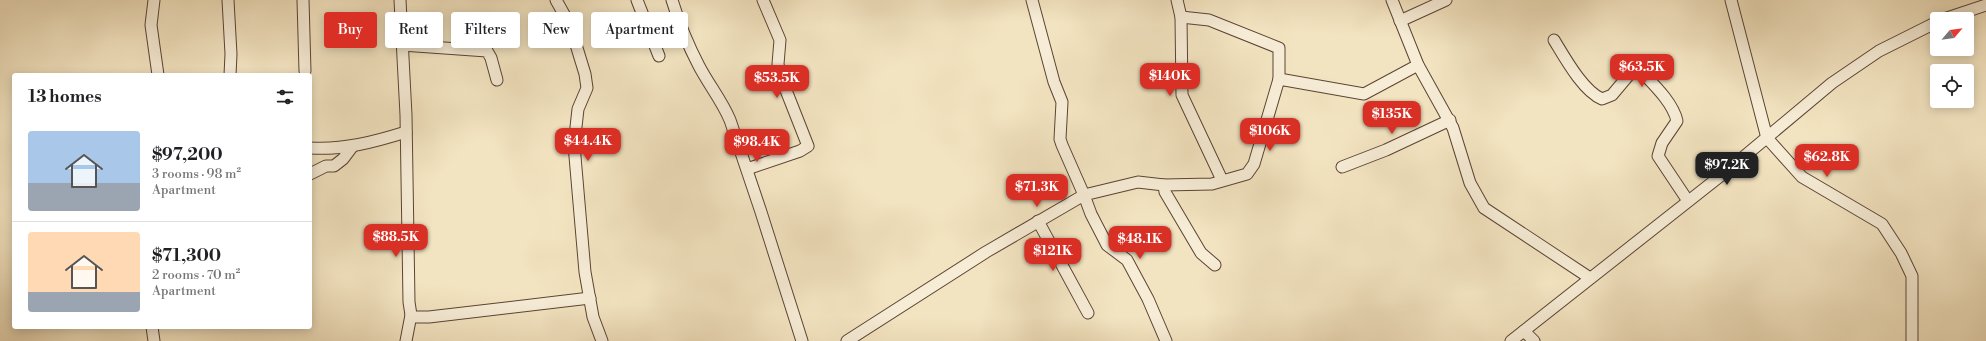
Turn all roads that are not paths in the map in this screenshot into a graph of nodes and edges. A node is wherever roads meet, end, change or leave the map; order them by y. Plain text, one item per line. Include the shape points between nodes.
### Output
1 (154, 0) edge
2 (228, 0) edge
3 (303, 0) edge
4 (400, 0) edge
5 (556, 0) edge
6 (638, 0) edge
7 (672, 0) edge
8 (763, 0) edge
9 (1032, 0) edge
10 (1177, 0) edge
11 (1392, 0) edge
12 (1446, 0) edge
13 (1731, 0) edge
14 (1986, 5) edge
15 (401, 12) edge
16 (1965, 12) edge
17 (1181, 17) junction
18 (1400, 21) junction
19 (1930, 25) edge
20 (1554, 40) dead end
21 (443, 47) edge
22 (402, 48) edge
23 (659, 56) dead end
24 (1418, 65) junction
25 (305, 71) dead end
26 (158, 73) edge
27 (230, 73) edge
28 (1280, 79) junction
29 (497, 80) dead end
30 (1450, 120) junction
31 (406, 132) junction
32 (1767, 138) junction
33 (352, 147) junction
34 (312, 148) edge
35 (1342, 167) dead end
36 (747, 169) junction
37 (312, 173) edge
38 (1222, 180) junction
39 (1164, 186) junction
40 (1084, 195) junction
41 (1688, 201) junction
42 (1038, 221) junction
43 (1215, 265) dead end
44 (1590, 278) junction
45 (590, 298) junction
46 (1088, 312) dead end
47 (411, 315) junction
48 (152, 329) edge
49 (1524, 331) junction
50 (154, 341) edge
51 (406, 341) edge
52 (602, 341) edge
53 (802, 341) edge
54 (847, 341) edge
55 (1166, 341) edge
56 (1511, 341) edge
57 (1534, 341) edge
58 (1912, 341) edge

1 - 26 street via 152,39
2 - 27 street
3 - 25 street
4 - 15 street
5 - 45 street via 570,25 587,88 578,109 574,146
6 - 23 street
7 - 36 street via 678,20 699,65 725,109
8 - 36 street via 780,40 780,75 808,146
9 - 40 street via 1054,82 1061,97 1060,139
10 - 17 street
11 - 18 street
12 - 18 street
13 - 32 street
14 - 16 street
17 - 28 street via 1209,20 1279,48
17 - 38 street via 1182,95
18 - 24 street
19 - 32 street via 1858,64
20 - 41 street via 1594,95 1602,98 1612,95 1633,70 1639,70 1650,80 1671,108 1677,121 1662,142 1658,156
21 - 29 street via 487,51
22 - 31 street
24 - 28 street via 1364,94
24 - 30 street
28 - 38 street via 1254,164 1247,174
30 - 35 street
30 - 44 street via 1470,183 1484,208
31 - 33 street
31 - 47 street
32 - 41 street
32 - 58 street via 1802,177 1882,224 1912,276
33 - 34 street
33 - 37 street via 334,166 326,166
36 - 53 street
38 - 39 street via 1212,184
39 - 40 street via 1138,182
39 - 43 street via 1201,254
40 - 42 street
40 - 55 street via 1107,245 1127,260 1148,299
41 - 44 street
42 - 46 street
42 - 54 street
44 - 49 street
45 - 47 street via 429,317
45 - 52 street via 593,317
47 - 51 street
48 - 50 street
49 - 56 street
49 - 57 street

